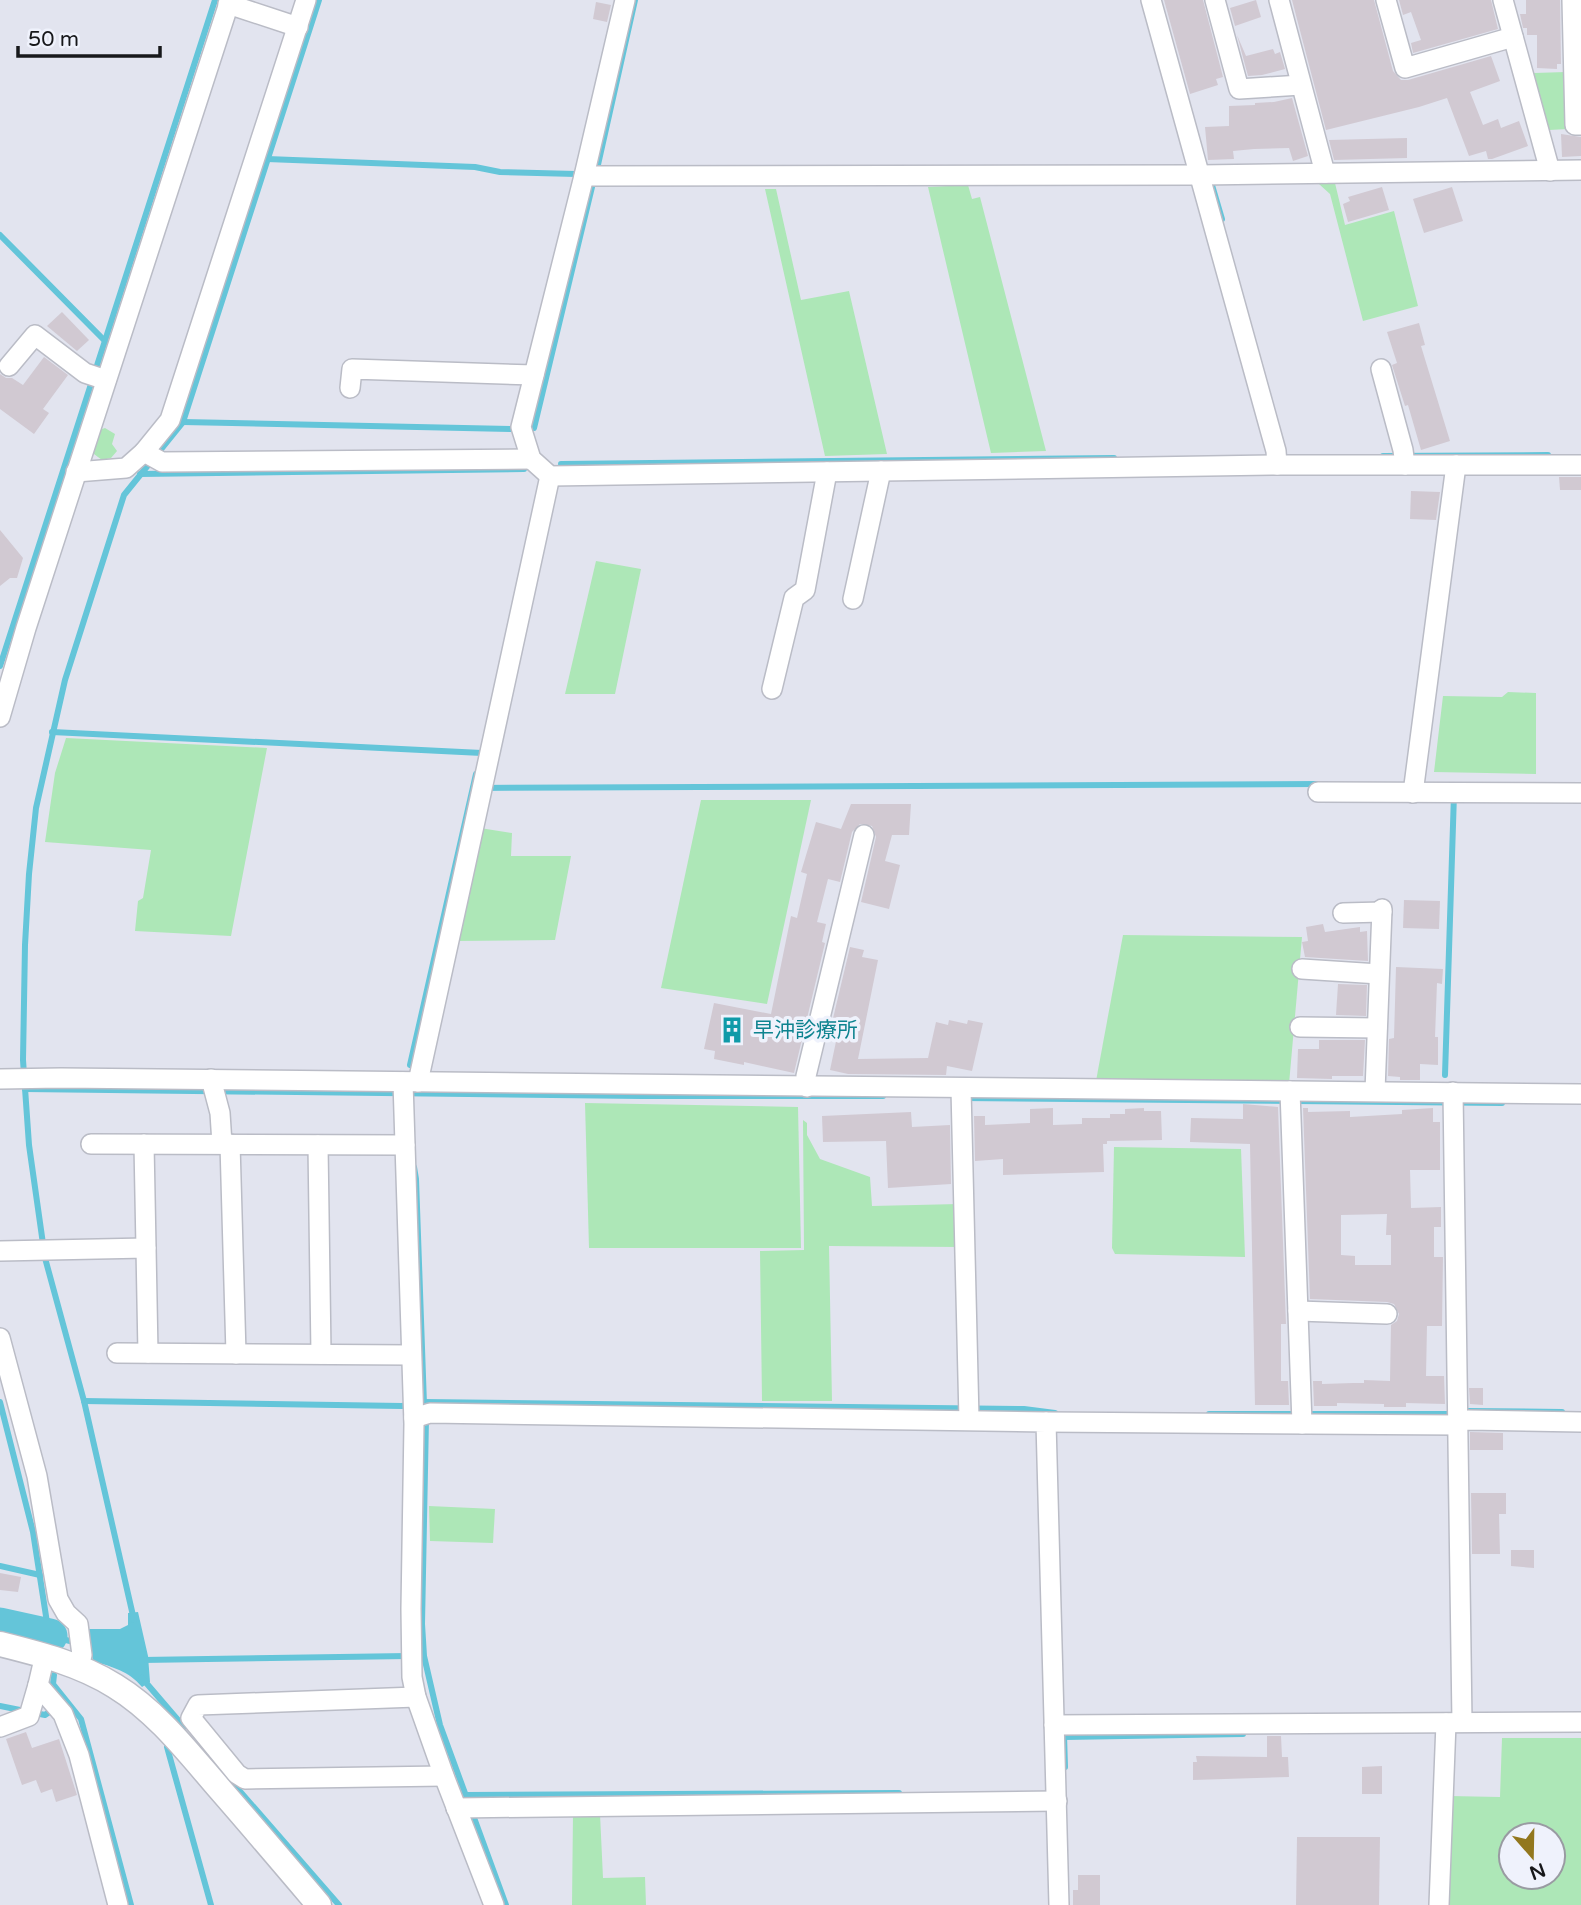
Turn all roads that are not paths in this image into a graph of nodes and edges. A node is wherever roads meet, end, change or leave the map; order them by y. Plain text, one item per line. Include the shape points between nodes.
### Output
1 (306, 0) edge
2 (625, 0) edge
3 (1151, 0) edge
4 (1215, 0) edge
5 (1279, 0) edge
6 (1386, 0) edge
7 (1503, 0) edge
8 (1572, 0) edge
9 (229, 2) edge
10 (298, 27) junction
11 (1513, 37) junction
12 (1301, 85) junction
13 (1581, 125) edge
14 (1549, 166) junction
15 (1324, 169) junction
16 (1581, 170) edge
17 (1200, 175) junction
18 (584, 176) junction
19 (9, 366) dead end
20 (1381, 369) dead end
21 (534, 375) junction
22 (106, 380) junction
23 (350, 388) dead end
24 (151, 456) junction
25 (1404, 458) junction
26 (531, 459) junction
27 (1277, 460) junction
28 (1581, 464) edge
29 (1456, 466) junction
30 (881, 471) junction
31 (76, 472) junction
32 (827, 472) junction
33 (550, 476) junction
34 (853, 599) dead end
35 (772, 689) dead end
36 (0, 717) edge
37 (1414, 786) junction
38 (1318, 792) dead end
39 (1581, 793) edge
40 (864, 835) dead end
41 (1343, 913) dead end
42 (1302, 969) dead end
43 (1379, 974) junction
44 (1300, 1027) dead end
45 (1377, 1028) junction
46 (17, 1079) edge
47 (211, 1080) junction
48 (407, 1087) junction
49 (807, 1087) junction
50 (1374, 1091) junction
51 (1581, 1094) edge
52 (961, 1095) junction
53 (1291, 1097) junction
54 (1453, 1099) junction
55 (91, 1144) dead end
56 (144, 1144) junction
57 (226, 1144) junction
58 (318, 1144) junction
59 (405, 1145) junction
60 (146, 1248) junction
61 (0, 1251) edge
62 (1298, 1311) junction
63 (1387, 1314) dead end
64 (0, 1338) edge
65 (117, 1353) dead end
66 (148, 1353) junction
67 (236, 1354) junction
68 (321, 1354) junction
69 (411, 1355) junction
70 (417, 1411) junction
71 (969, 1412) junction
72 (1301, 1418) junction
73 (1455, 1420) junction
74 (1046, 1422) junction
75 (1581, 1422) edge
76 (0, 1644) edge
77 (45, 1655) junction
78 (81, 1661) junction
79 (38, 1685) junction
80 (416, 1697) junction
81 (1581, 1722) edge
82 (1054, 1726) junction
83 (0, 1727) edge
84 (1451, 1728) junction
85 (195, 1742) junction
86 (444, 1776) junction
87 (1057, 1801) junction
88 (465, 1808) junction
89 (118, 1905) edge
90 (320, 1905) edge
91 (494, 1905) edge
92 (1059, 1905) edge
93 (1439, 1905) edge

1 - 10 street
2 - 18 street
3 - 17 street
4 - 12 street via 1239,89
5 - 12 street
6 - 11 street via 1405,68
7 - 11 street
8 - 13 street via 1575,125
9 - 10 street
9 - 22 street
10 - 24 street via 170,419
11 - 14 street
12 - 15 street
14 - 15 street
14 - 16 street
15 - 17 street
17 - 18 street
17 - 27 street
18 - 21 street
19 - 22 street via 36,335 85,373
20 - 25 street
21 - 23 street via 352,369
21 - 26 street via 521,427
22 - 31 street
24 - 26 street
24 - 31 street via 125,468
25 - 27 street
25 - 29 street
26 - 33 street
27 - 30 street
28 - 29 street
29 - 37 street
30 - 32 street
30 - 34 street
31 - 36 street
32 - 33 street
32 - 35 street via 805,590 794,598
33 - 48 street via 501,712
37 - 38 street
37 - 39 street via 1455,793
40 - 49 street
41 - 43 street via 1382,911
42 - 43 street
43 - 45 street
44 - 45 street
45 - 50 street
46 - 47 street
47 - 48 street
47 - 57 street
48 - 49 street
48 - 59 street
49 - 52 street
50 - 53 street
50 - 54 street
51 - 54 street
52 - 53 street
52 - 71 street
53 - 62 street
54 - 73 street
55 - 56 street
56 - 57 street
56 - 60 street
57 - 58 street
57 - 67 street
58 - 59 street
58 - 68 street
59 - 69 street
60 - 61 street
60 - 66 street
62 - 63 street
62 - 72 street
64 - 78 street via 37,1476 58,1600 81,1633
65 - 66 street
66 - 67 street
67 - 68 street
68 - 69 street
69 - 70 street
70 - 71 street
70 - 80 street via 411,1656
71 - 74 street
72 - 73 street
72 - 74 street
73 - 75 street
73 - 84 street
74 - 82 street
76 - 77 street
77 - 78 street
77 - 79 street
78 - 85 street via 165,1726
79 - 83 street via 30,1713
79 - 89 street via 58,1708 79,1755
80 - 85 street via 198,1705 191,1718
80 - 86 street
81 - 84 street
82 - 84 street
82 - 87 street
84 - 93 street via 1442,1790
85 - 86 street via 245,1779
85 - 90 street
86 - 88 street
87 - 88 street
87 - 92 street
88 - 91 street

